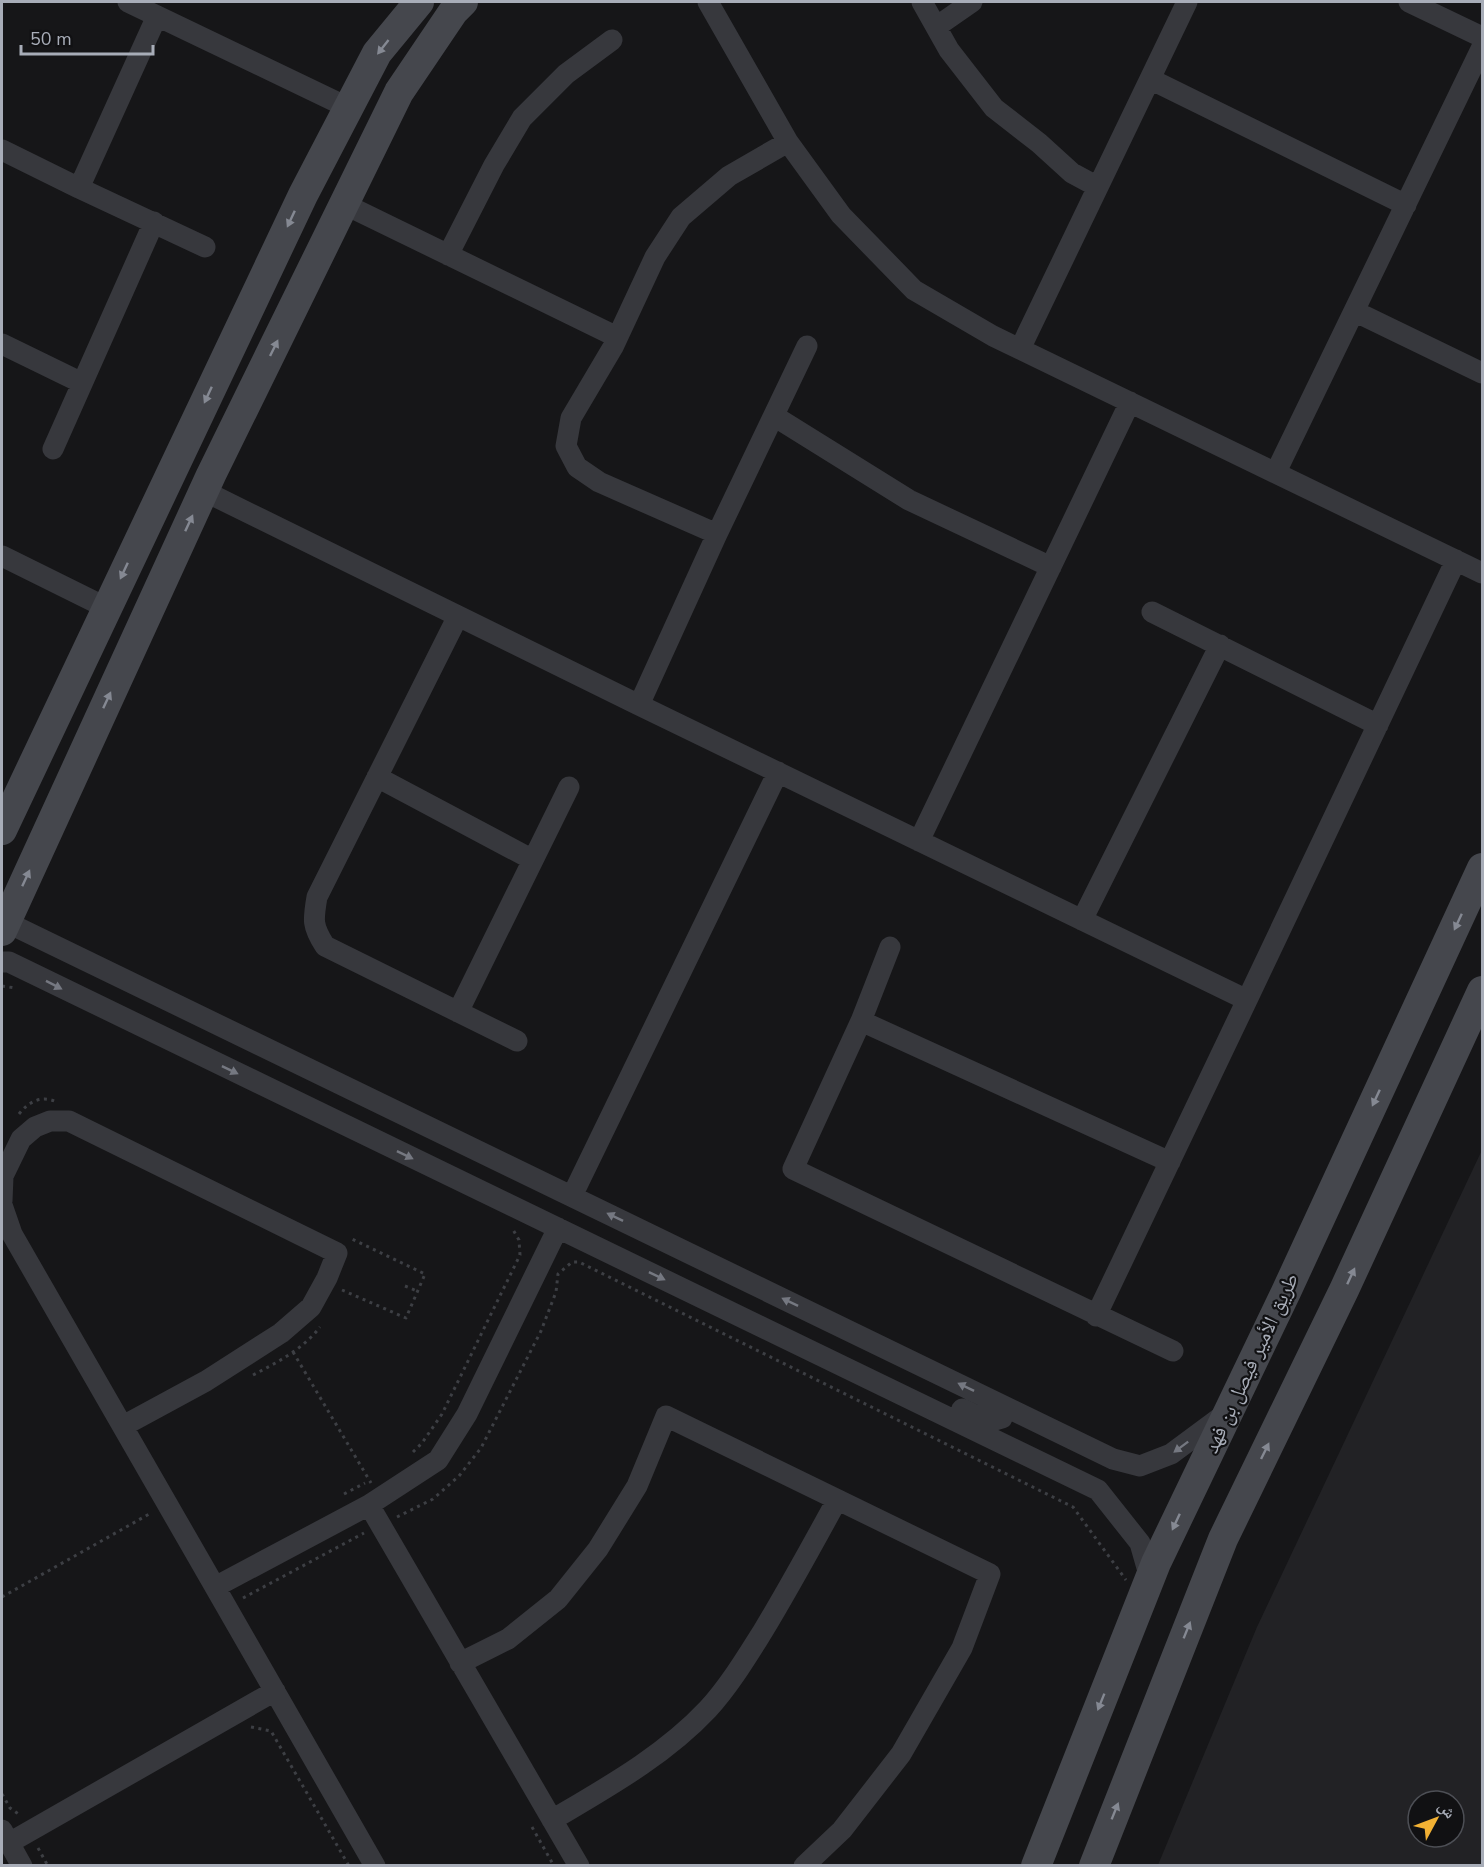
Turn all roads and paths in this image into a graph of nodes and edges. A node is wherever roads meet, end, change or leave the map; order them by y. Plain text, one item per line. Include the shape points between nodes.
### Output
1 (128, 2) edge
2 (419, 2) edge
3 (464, 2) edge
4 (708, 2) edge
5 (922, 2) edge
6 (972, 2) edge
7 (1188, 2) edge
8 (1409, 2) edge
9 (157, 15) junction
10 (936, 27) junction
11 (1482, 38) edge
12 (612, 40) dead end
13 (1482, 47) edge
14 (1150, 79) junction
15 (349, 108) junction
16 (788, 142) junction
17 (2, 150) edge
18 (1098, 187) junction
19 (79, 188) junction
20 (344, 204) junction
21 (1406, 205) junction
22 (154, 222) junction
23 (205, 247) dead end
24 (448, 255) junction
25 (1354, 311) junction
26 (617, 337) junction
27 (2, 345) edge
28 (807, 346) dead end
29 (1020, 349) junction
30 (1482, 373) edge
31 (82, 383) junction
32 (1130, 402) junction
33 (774, 416) junction
34 (53, 448) dead end
35 (1276, 472) junction
36 (204, 490) junction
37 (717, 534) junction
38 (2, 556) edge
39 (1456, 560) junction
40 (1051, 567) junction
41 (1482, 573) edge
42 (107, 608) junction
43 (1152, 612) dead end
44 (458, 616) junction
45 (1220, 645) junction
46 (639, 705) junction
47 (1378, 725) junction
48 (778, 772) junction
49 (377, 777) junction
50 (569, 787) dead end
51 (2, 830) edge
52 (919, 841) junction
53 (533, 860) junction
54 (1482, 868) edge
55 (1082, 920) junction
56 (3, 924) edge
57 (890, 947) dead end
58 (2, 962) edge
59 (2, 986) edge
60 (25, 989) dead end
61 (1482, 991) edge
62 (1247, 1000) junction
63 (458, 1012) junction
64 (861, 1021) junction
65 (517, 1041) dead end
66 (61, 1103) dead end
67 (14, 1121) dead end
68 (1170, 1162) junction
69 (572, 1196) junction
70 (2, 1203) edge
71 (502, 1224) dead end
72 (558, 1228) junction
73 (352, 1239) dead end
74 (405, 1286) dead end
75 (417, 1292) junction
76 (341, 1293) dead end
77 (1096, 1316) junction
78 (325, 1320) dead end
79 (1173, 1351) dead end
80 (293, 1352) junction
81 (248, 1378) dead end
82 (890, 1389) junction
83 (1004, 1406) junction
84 (1228, 1412) junction
85 (123, 1426) junction
86 (408, 1456) dead end
87 (373, 1494) junction
88 (339, 1497) dead end
89 (837, 1500) junction
90 (157, 1523) dead end
91 (380, 1525) junction
92 (1141, 1583) junction
93 (215, 1587) junction
94 (2, 1597) edge
95 (227, 1607) junction
96 (460, 1663) junction
97 (275, 1691) junction
98 (242, 1732) dead end
99 (2, 1794) edge
100 (27, 1813) dead end
101 (552, 1820) junction
102 (5, 1836) edge
103 (38, 1848) dead end
104 (809, 1864) edge
105 (22, 1866) edge
106 (48, 1866) edge
107 (349, 1866) edge
108 (375, 1866) edge
109 (579, 1866) edge
110 (1036, 1866) edge
111 (1094, 1866) edge

1 - 9 street
2 -> 15 main road via 377,53
3 - 20 main road via 453,12 399,92
4 - 16 street
5 - 10 street
6 - 10 street
7 - 14 street
8 - 11 street
9 - 15 street
9 - 19 street
10 - 18 street via 994,108 1072,173
12 - 24 street via 566,74 522,118
13 - 21 street
14 - 18 street
14 - 21 street
15 -> 42 main road via 303,195
16 - 26 street via 729,176 681,217 655,257
16 - 29 street via 841,215 914,290
17 - 19 street
18 - 29 street
19 - 22 street
20 - 24 street
36 -> 20 main road
21 - 25 street
22 - 23 street
22 - 31 street
24 - 26 street
25 - 30 street
25 - 35 street
26 - 37 street via 571,418 566,446 577,467 598,482
27 - 31 street
28 - 33 street
29 - 32 street
31 - 34 street
32 - 35 street
32 - 40 street
33 - 37 street
33 - 40 street via 909,500
35 - 39 street
36 - 44 street
56 -> 36 main road
37 - 46 street
38 - 42 street
39 - 41 street
39 - 47 street
40 - 52 street
42 - 51 main road
43 - 45 street
44 - 46 street
44 - 49 street
45 - 47 street
45 - 55 street
46 - 48 street
47 - 62 street
48 - 52 street
48 - 69 street
49 - 53 street
49 - 63 street via 317,897 313,920 316,932 325,946
50 - 53 street
52 - 55 street
53 - 63 street
54 -> 84 main road, طريق الأمير فيصل بن فهد
55 - 62 street
56 - 69 street
57 - 64 street
58 -> 72 street via 9,962
59 - 60 path
111 -> 61 main road via 1223,1539
62 - 68 street
63 - 65 street
64 - 68 street
64 - 77 street via 793,1169
66 - 67 path via 36,1099
68 - 77 street
83 -> 69 street
70 - 85 street via 12,1234
70 - 85 street via 3,1176 21,1138 50,1121 69,1121 337,1252 311,1307 281,1333 206,1381
71 - 86 path via 513,1229 520,1255 442,1414
72 -> 82 street
72 - 87 street via 467,1414 438,1460
73 - 75 path via 424,1274
74 - 75 path
75 - 76 path via 406,1318 343,1289
77 - 79 street
78 - 80 path
80 - 81 path
80 - 87 path
82 - 83 street via 925,1393 986,1420 1002,1418
82 - 92 street via 1098,1490 1140,1543
84 -> 83 street via 1171,1454 1140,1466 1113,1459
84 -> 92 main road, طريق الأمير فيصل بن فهد
85 - 93 street
87 - 88 path
87 - 91 street
87 - 93 street
89 - 96 street via 666,1416 637,1485 598,1549 558,1599 508,1639
89 - 101 street via 743,1664 708,1709 664,1748
89 - 104 street via 990,1574 962,1648 901,1754 842,1830
90 - 94 path via 151,1513
91 - 92 path via 432,1499 459,1476 481,1448 541,1331 556,1292 558,1274 572,1262 579,1262 1073,1507
91 - 95 path
91 - 96 street
92 -> 110 main road, طريق الأمير فيصل بن فهد
93 - 95 street
95 - 97 street
96 - 101 street
97 - 102 street
97 - 108 street
98 - 107 path via 252,1727 272,1731
99 - 100 path via 10,1809 19,1815
101 - 109 street
102 - 105 street
103 - 106 path

